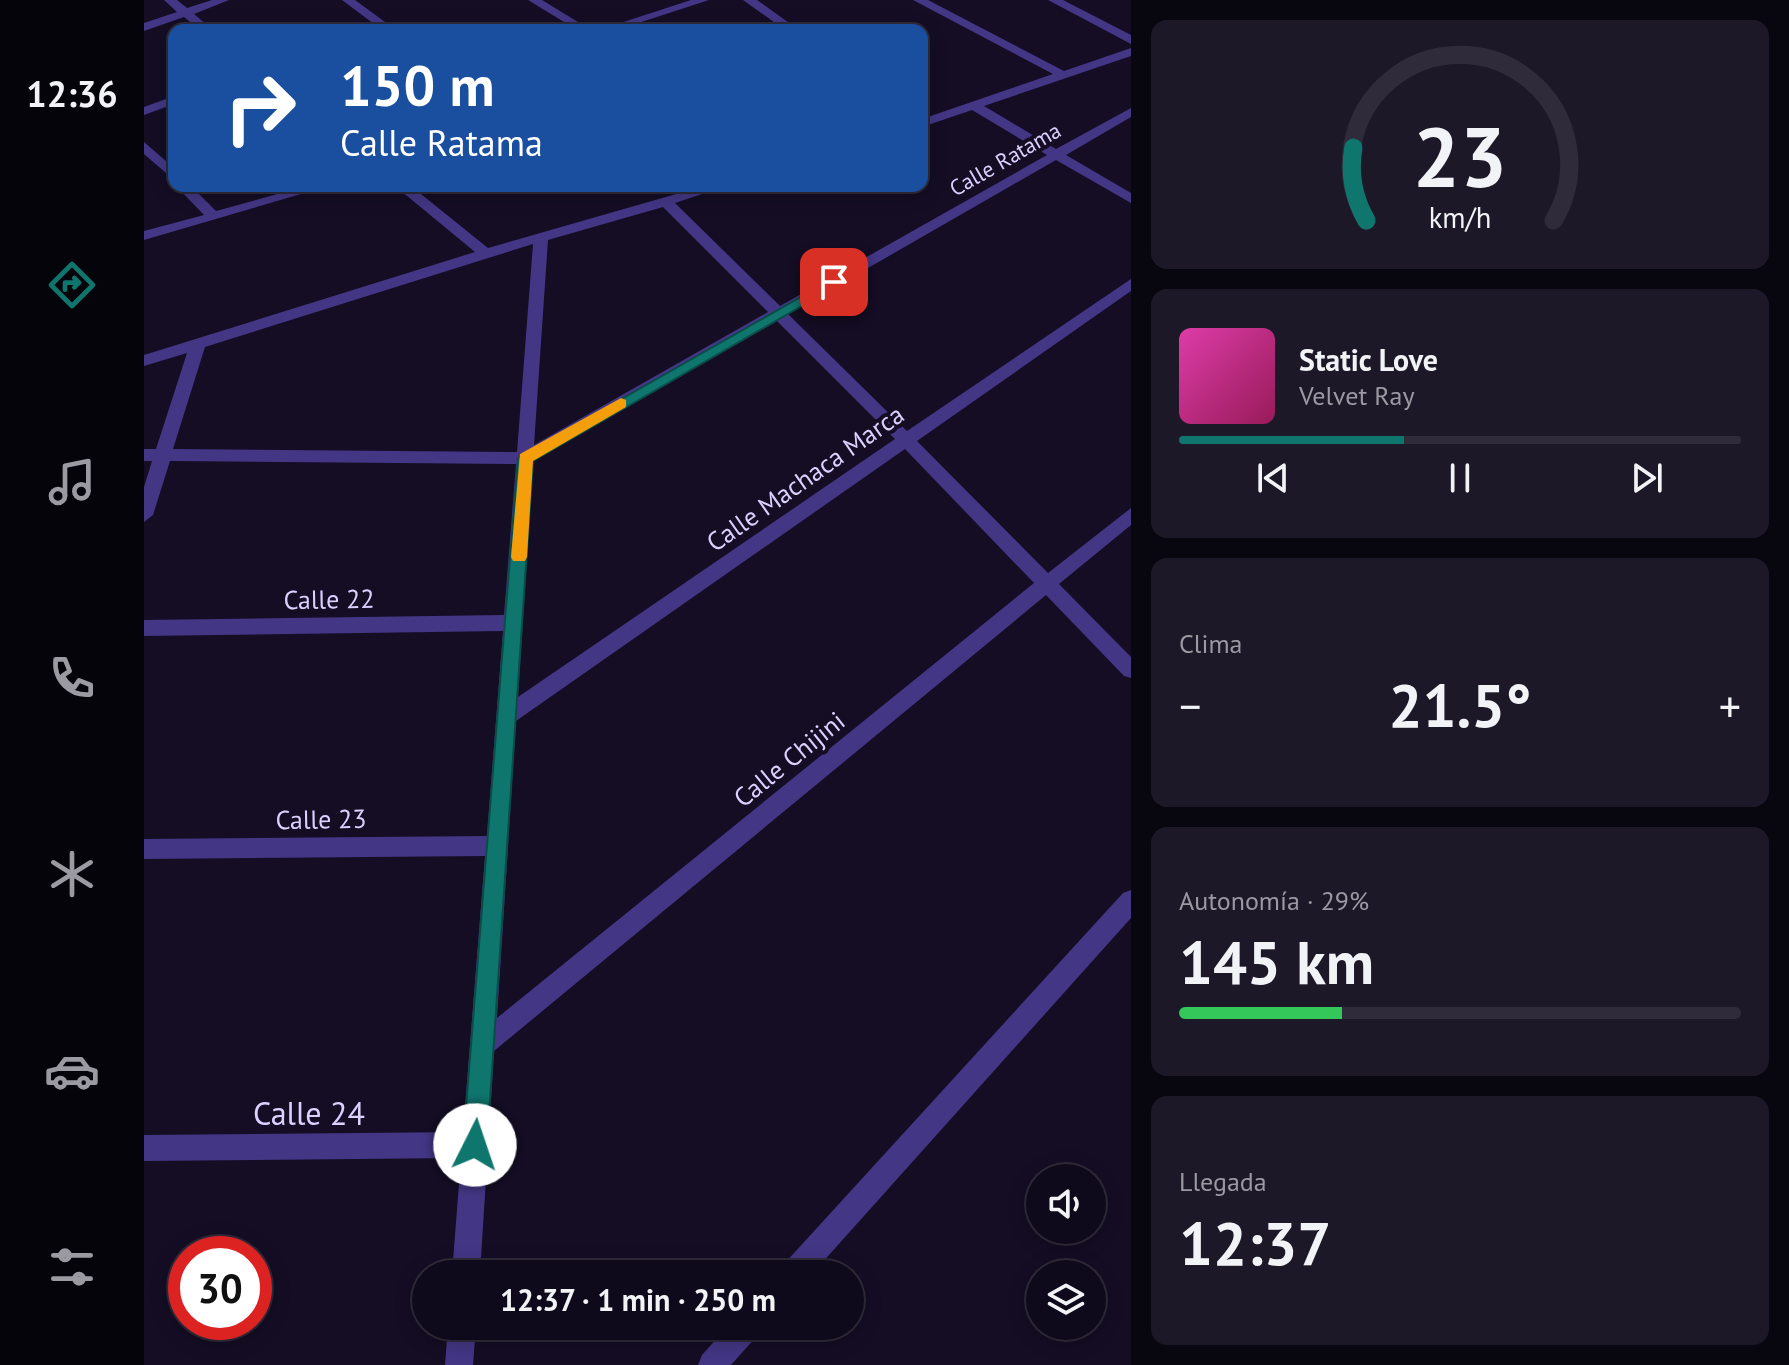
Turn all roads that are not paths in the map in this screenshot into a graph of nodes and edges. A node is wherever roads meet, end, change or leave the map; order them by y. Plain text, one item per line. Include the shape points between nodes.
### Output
1 (170, 0) edge
2 (223, 0) edge
3 (348, 0) edge
4 (534, 0) edge
5 (703, 0) edge
6 (749, 0) edge
7 (919, 0) edge
8 (1054, 0) edge
9 (186, 13) junction
10 (200, 24) edge
11 (382, 24) edge
12 (575, 24) edge
13 (625, 24) edge
14 (784, 24) edge
15 (144, 27) edge
16 (1131, 40) edge
17 (1131, 52) edge
18 (1063, 75) junction
19 (168, 102) edge
20 (974, 106) junction
21 (928, 110) edge
22 (144, 111) edge
23 (1131, 112) edge
24 (942, 118) junction
25 (928, 122) edge
26 (144, 146) edge
27 (1056, 155) junction
28 (168, 170) edge
29 (189, 192) edge
30 (299, 192) edge
31 (410, 192) edge
32 (701, 192) edge
33 (1131, 199) edge
34 (667, 203) junction
35 (213, 216) junction
36 (144, 236) edge
37 (541, 238) junction
38 (486, 253) junction
39 (1131, 284) edge
40 (778, 314) junction
41 (198, 344) junction
42 (144, 361) edge
43 (906, 440) junction
44 (144, 455) edge
45 (163, 456) junction
46 (525, 458) junction
47 (144, 515) edge
48 (1131, 515) edge
49 (1047, 584) junction
50 (515, 623) junction
51 (144, 628) edge
52 (1131, 670) edge
53 (508, 715) junction
54 (498, 846) junction
55 (144, 849) edge
56 (1131, 901) edge
57 (483, 1045) junction
58 (475, 1145) junction
59 (144, 1148) edge
60 (467, 1260) edge
61 (807, 1260) edge
62 (461, 1340) edge
63 (734, 1340) edge
64 (459, 1365) edge
65 (712, 1365) edge

1 - 9 street
2 - 9 street
3 - 11 street
4 - 12 street
5 - 13 street
6 - 14 street
7 - 18 street
8 - 16 street
9 - 10 street
9 - 15 street
17 - 18 street
18 - 20 street
19 - 22 street
20 - 24 street
20 - 27 street
21 - 24 street
23 - 27 street, Calle Ratama
24 - 25 street
26 - 28 street
27 - 33 street
27 - 40 street, Calle Ratama
29 - 35 street
30 - 35 street
31 - 38 street
32 - 34 street
34 - 37 street
34 - 40 street
35 - 36 street
37 - 38 street
37 - 46 street
38 - 41 street
39 - 43 street, Calle Machaca Marca
40 - 43 street
40 - 46 street, Calle Ratama
41 - 42 street
41 - 45 street
43 - 49 street
43 - 53 street, Calle Machaca Marca
44 - 45 street
45 - 46 street
45 - 47 street
46 - 50 street
48 - 49 street, Calle Chijini
49 - 52 street
49 - 57 street, Calle Chijini
50 - 51 street, Calle 22
50 - 53 street
53 - 54 street
54 - 55 street, Calle 23
54 - 57 street
56 - 61 street
57 - 58 street
58 - 59 street, Calle 24
58 - 60 street
62 - 64 street
63 - 65 street

